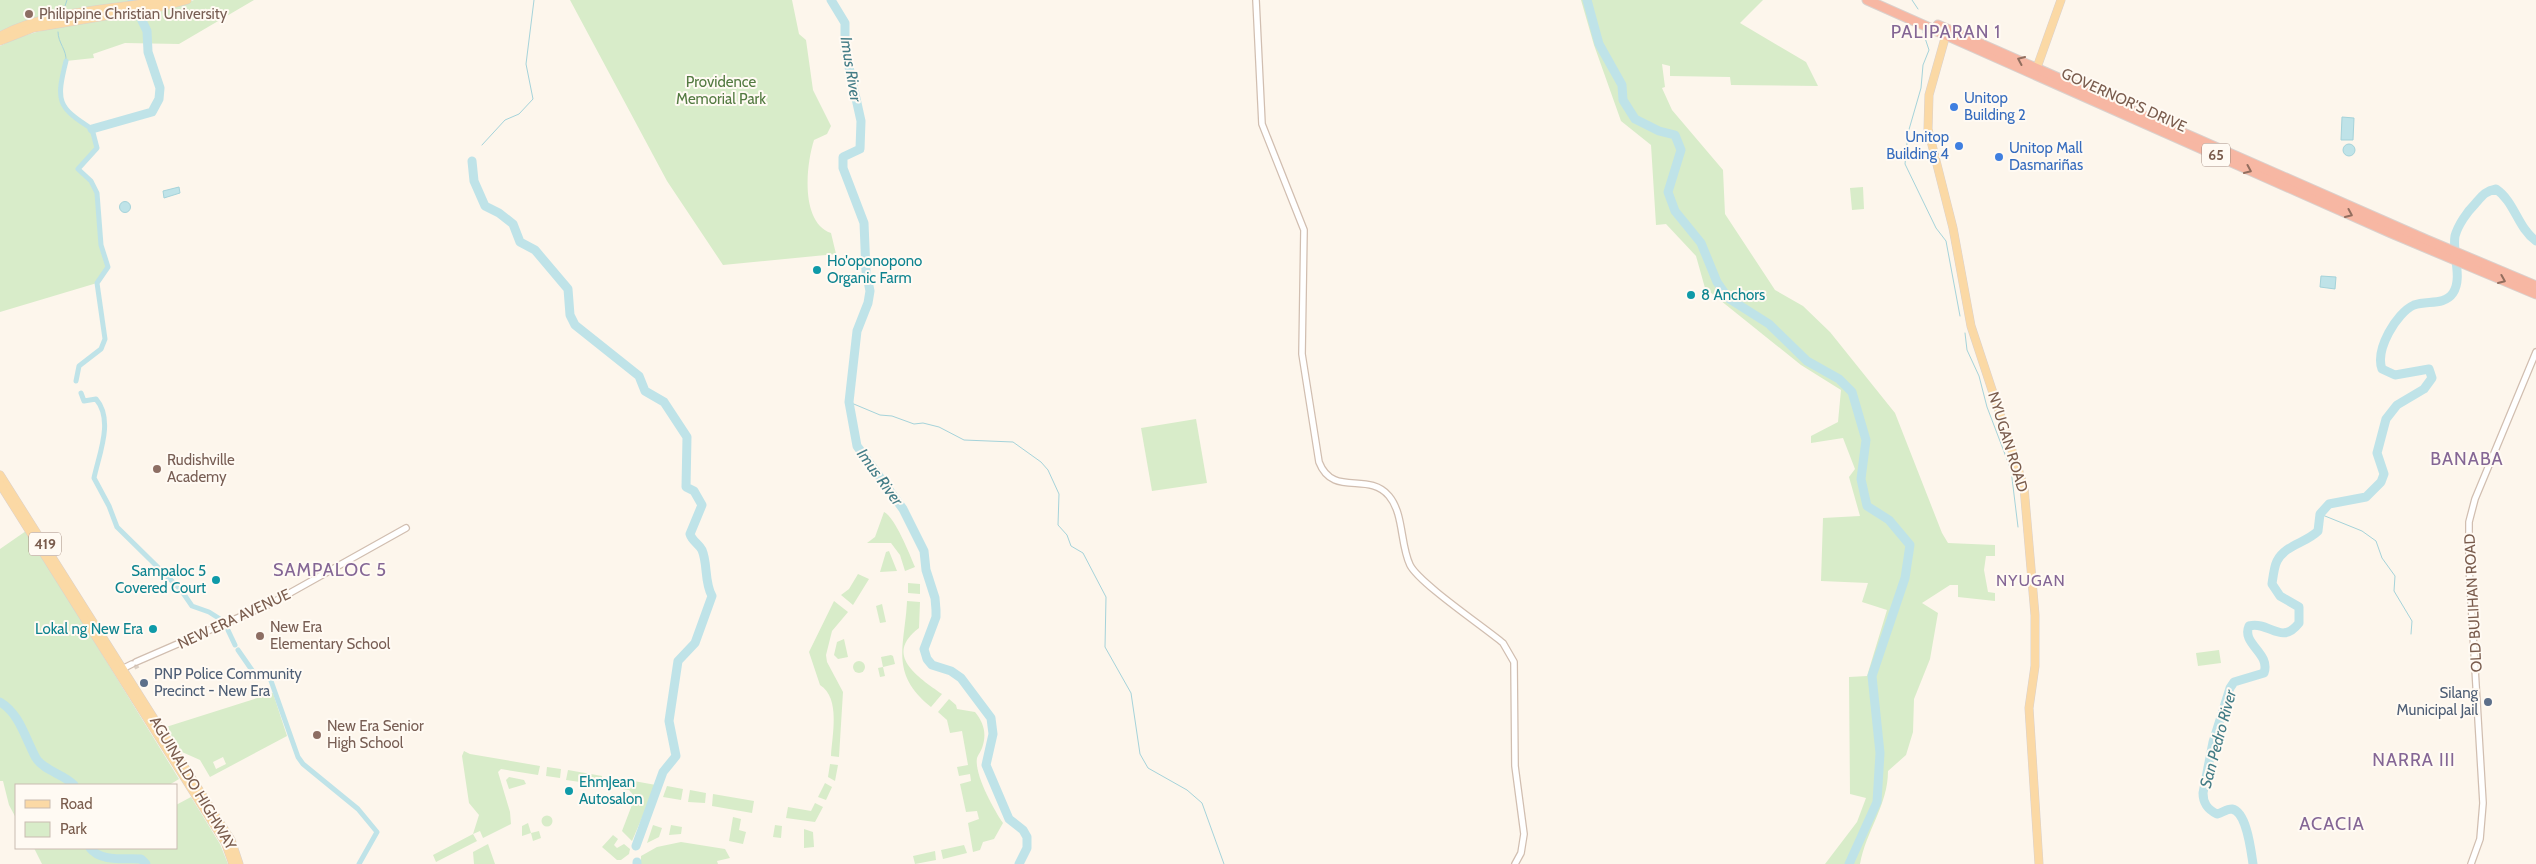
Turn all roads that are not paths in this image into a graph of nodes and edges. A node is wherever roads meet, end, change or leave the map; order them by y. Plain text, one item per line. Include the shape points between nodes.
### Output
1 (165, 0) edge
2 (187, 0) edge
3 (1256, 0) edge
4 (1867, 0) edge
5 (1881, 0) edge
6 (2061, 0) edge
7 (144, 7) junction
8 (123, 10) junction
9 (1947, 32) junction
10 (0, 36) edge
11 (0, 41) edge
12 (2036, 71) junction
13 (2469, 262) junction
14 (2536, 286) edge
15 (2536, 294) edge
16 (2536, 352) edge
17 (0, 474) edge
18 (0, 484) edge
19 (406, 528) dead end
20 (125, 669) junction
21 (154, 723) junction
22 (233, 864) edge
23 (239, 864) edge
24 (1514, 864) edge
25 (2039, 864) edge
26 (2471, 864) edge

1 - 7 main road
2 - 7 main road
3 - 24 street via 1262,124 1304,230 1302,354 1319,462 1326,475 1334,481 1371,485 1389,496 1396,509 1412,570 1511,653 1515,674 1517,786 1524,834 1521,853
4 - 9 highway, GOVERNOR'S DRIVE / 65
5 - 9 highway, GOVERNOR'S DRIVE / 65
6 - 12 main road
7 - 8 main road
8 - 10 main road via 31,22
8 - 11 main road via 32,28
9 - 12 highway, GOVERNOR'S DRIVE / 65
9 - 25 main road, NYUGAN ROAD via 1929,95 1929,135 1953,228 1973,333 2024,487 2035,615 2035,666 2029,708
12 - 13 highway, GOVERNOR'S DRIVE / 65
13 - 14 highway, GOVERNOR'S DRIVE / 65
13 -> 15 highway, GOVERNOR'S DRIVE / 65
16 - 26 street, OLD BULIHAN ROAD via 2478,491 2470,522 2469,568 2483,803 2480,839
17 - 20 main road, AGUINALDO HIGHWAY / 419
18 - 21 main road, AGUINALDO HIGHWAY / 419
19 - 20 street, NEW ERA AVENUE via 280,598
20 - 21 main road, AGUINALDO HIGHWAY / 419
21 - 22 main road, AGUINALDO HIGHWAY / 419 via 225,842
21 - 23 main road, AGUINALDO HIGHWAY / 419 via 231,840

